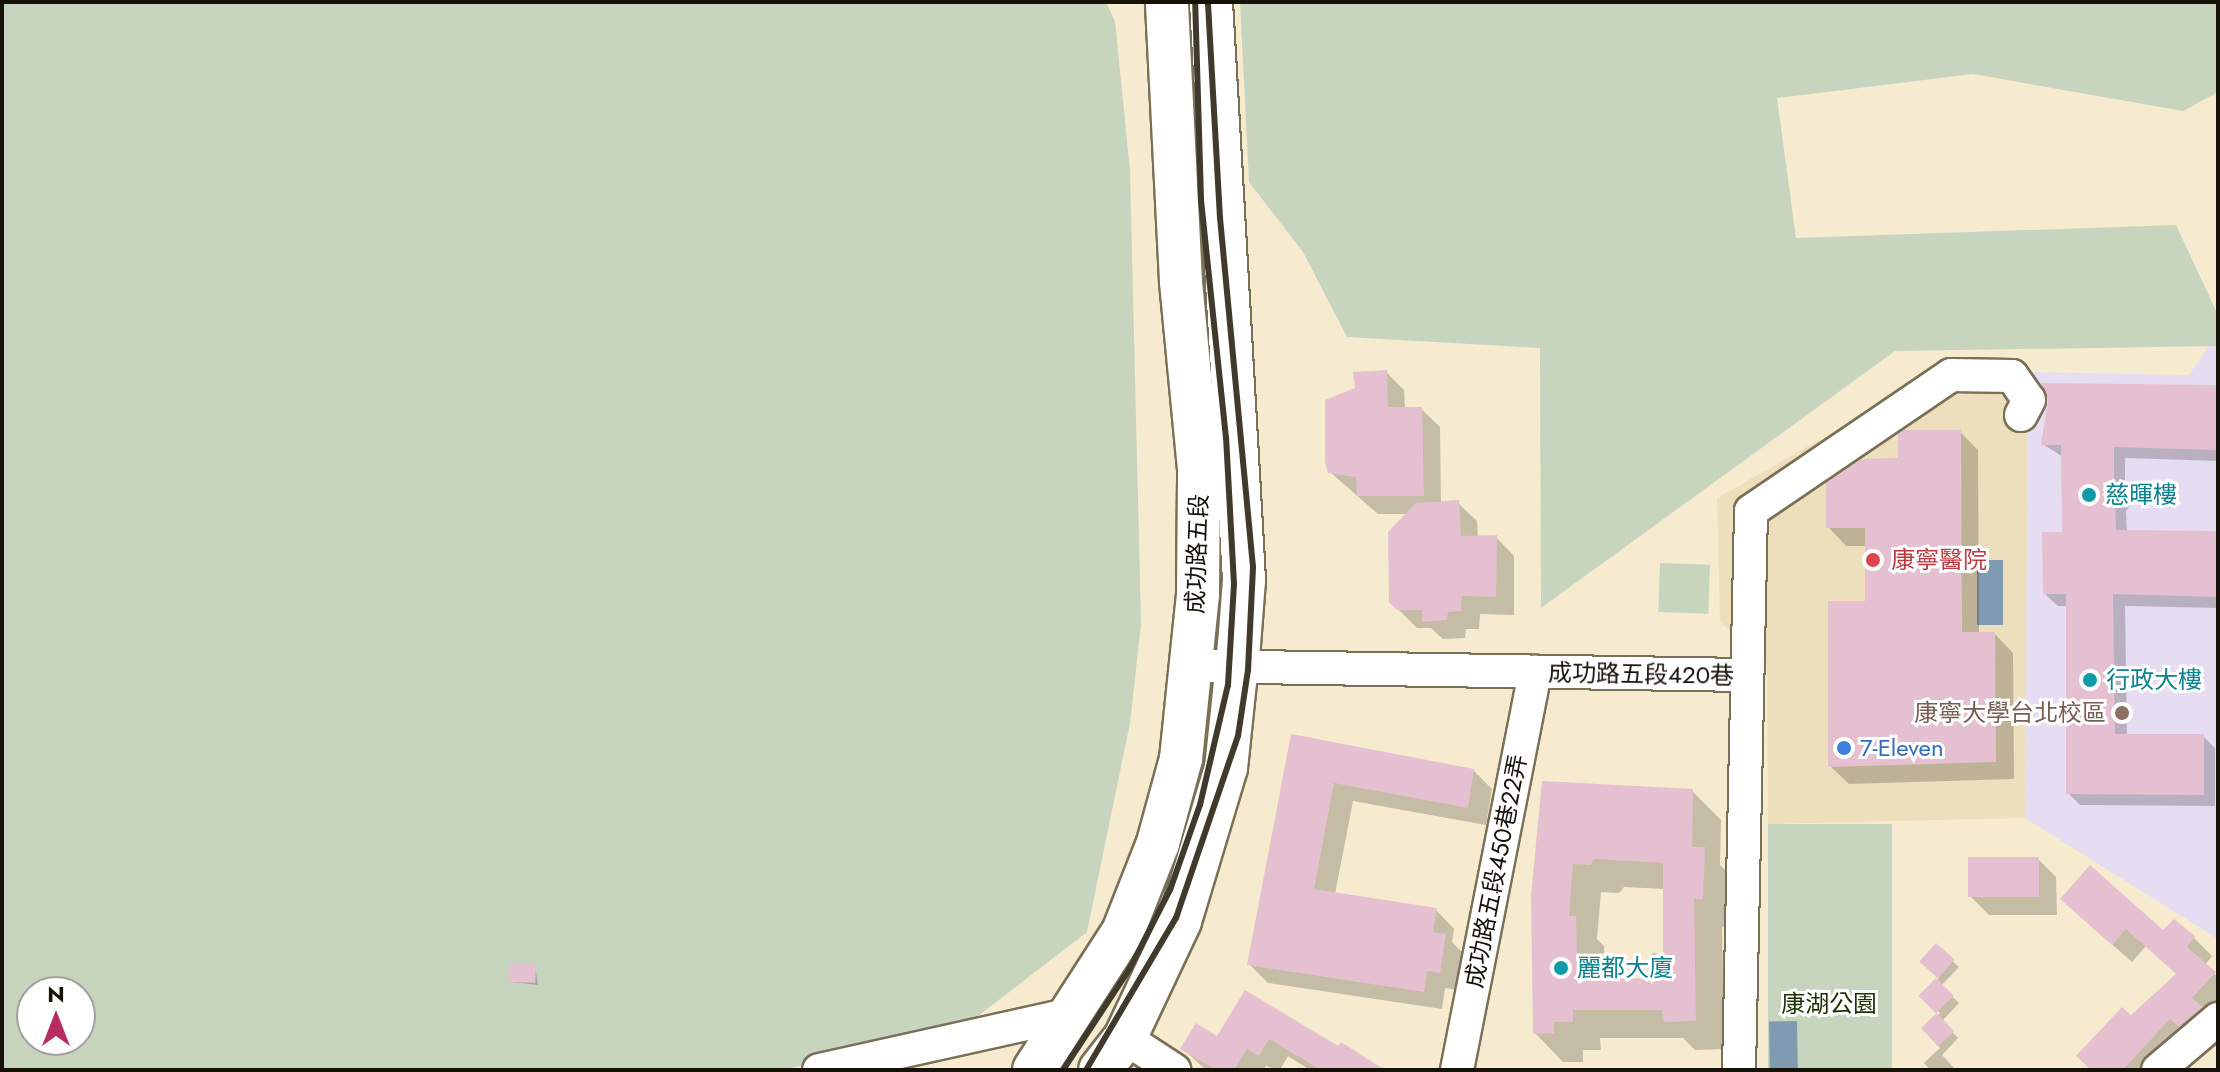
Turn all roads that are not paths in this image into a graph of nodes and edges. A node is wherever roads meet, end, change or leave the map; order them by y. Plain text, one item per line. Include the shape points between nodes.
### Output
1 (1167, 2) edge
2 (1211, 2) edge
3 (2021, 415) dead end
4 (1191, 666) junction
5 (1237, 668) junction
6 (1535, 672) junction
7 (1746, 675) junction
8 (1072, 1014) junction
9 (2218, 1019) edge
10 (1112, 1054) edge
11 (819, 1070) edge
12 (1034, 1070) edge
13 (1174, 1070) edge
14 (1457, 1070) edge
15 (1739, 1070) edge
16 (2158, 1070) edge

1 - 4 main road, 成功路五段 via 1181,281 1199,469 1198,594
2 - 5 main road, 成功路五段 via 1244,580
3 - 7 street via 2029,400 2012,376 1951,375 1751,511
4 - 5 street, 成功路五段420巷
4 - 8 main road, 成功路五段 via 1181,759 1158,843 1123,932
5 - 6 street, 成功路五段420巷
5 - 10 main road, 成功路五段 via 1226,768 1184,906
6 - 7 street, 成功路五段420巷
6 - 14 street, 成功路五段450巷22弄
7 - 15 street, 成功路五段420巷
8 - 11 street
8 - 12 main road, 成功路五段
9 - 16 street
10 - 13 street

